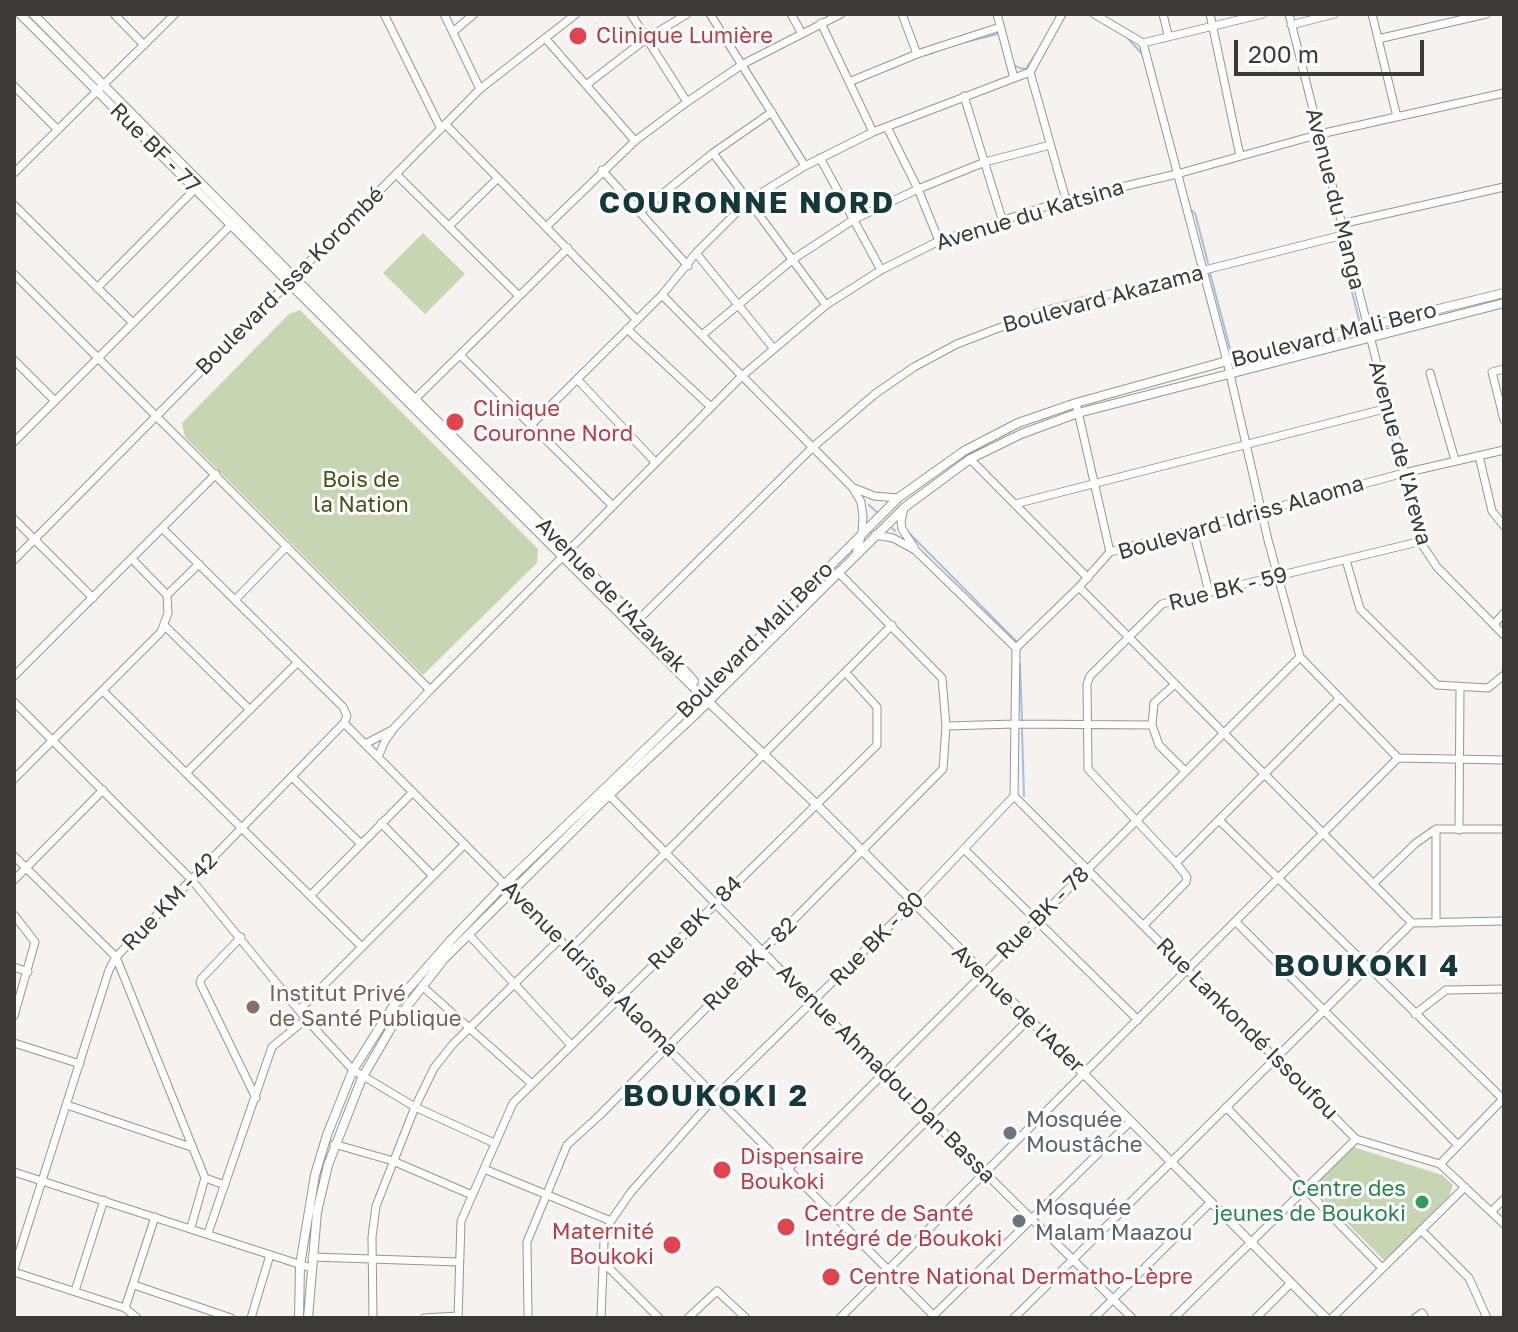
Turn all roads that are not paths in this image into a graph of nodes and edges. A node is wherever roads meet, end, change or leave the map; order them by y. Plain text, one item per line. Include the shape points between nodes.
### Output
1 (20, 14) edge
2 (33, 14) edge
3 (114, 14) edge
4 (175, 14) edge
5 (384, 14) edge
6 (444, 14) edge
7 (474, 14) edge
8 (576, 14) edge
9 (631, 14) edge
10 (687, 14) edge
11 (710, 14) edge
12 (791, 14) edge
13 (841, 14) edge
14 (902, 14) edge
15 (997, 14) edge
16 (1062, 14) edge
17 (1094, 14) edge
18 (1163, 14) edge
19 (1210, 14) edge
20 (1263, 14) edge
21 (1289, 14) edge
22 (1334, 14) edge
23 (1372, 14) edge
24 (1486, 14) edge
25 (821, 23) junction
26 (1291, 25) junction
27 (1212, 26) junction
28 (1000, 27) junction
29 (453, 32) junction
30 (801, 32) junction
31 (1168, 35) junction
32 (545, 38) junction
33 (646, 39) junction
34 (1378, 39) junction
35 (1143, 43) junction
36 (144, 45) junction
37 (917, 54) junction
38 (743, 64) junction
39 (1030, 72) junction
40 (1014, 78) junction
41 (849, 82) junction
42 (586, 85) junction
43 (100, 88) junction
44 (15, 89) edge
45 (480, 89) junction
46 (1504, 93) edge
47 (964, 96) junction
48 (687, 102) junction
49 (772, 112) junction
50 (1397, 117) junction
51 (443, 127) junction
52 (887, 127) junction
53 (58, 130) junction
54 (873, 132) junction
55 (1320, 134) junction
56 (635, 141) junction
57 (1050, 145) junction
58 (713, 153) junction
59 (1240, 156) junction
60 (820, 158) junction
61 (985, 162) junction
62 (805, 166) junction
63 (602, 170) junction
64 (14, 173) edge
65 (396, 174) junction
66 (1177, 174) junction
67 (498, 178) junction
68 (1504, 187) edge
69 (196, 188) junction
70 (918, 189) junction
71 (1066, 200) junction
72 (748, 201) junction
73 (14, 205) edge
74 (640, 212) junction
75 (1002, 219) junction
76 (853, 220) junction
77 (1341, 224) junction
78 (231, 225) junction
79 (449, 226) junction
80 (546, 227) junction
81 (1343, 235) junction
82 (939, 241) junction
83 (568, 248) junction
84 (696, 253) junction
85 (792, 260) junction
86 (688, 266) junction
87 (881, 270) junction
88 (1201, 271) junction
89 (14, 274) edge
90 (291, 280) junction
91 (97, 288) junction
92 (1504, 293) edge
93 (662, 295) junction
94 (519, 296) junction
95 (1504, 303) edge
96 (738, 304) junction
97 (826, 305) junction
98 (637, 320) junction
99 (133, 323) junction
100 (1366, 327) junction
101 (627, 329) junction
102 (702, 335) junction
103 (1369, 338) junction
104 (774, 349) junction
105 (460, 355) junction
106 (99, 357) junction
107 (14, 360) edge
108 (1227, 361) junction
109 (1504, 369) edge
110 (1229, 373) junction
111 (1430, 373) dead end
112 (742, 376) junction
113 (577, 379) junction
114 (55, 401) junction
115 (412, 402) junction
116 (711, 407) junction
117 (1077, 408) junction
118 (1388, 408) junction
119 (157, 415) junction
120 (1504, 420) edge
121 (531, 425) junction
122 (14, 441) edge
123 (1246, 445) junction
124 (813, 447) junction
125 (1504, 450) edge
126 (1479, 456) junction
127 (970, 459) junction
128 (1455, 460) junction
129 (656, 463) junction
130 (1404, 473) junction
131 (216, 474) junction
132 (1094, 483) junction
133 (852, 487) junction
134 (898, 498) junction
135 (1015, 504) junction
136 (613, 506) junction
137 (905, 507) junction
138 (1261, 511) junction
139 (14, 519) edge
140 (1504, 526) edge
141 (163, 529) junction
142 (1193, 530) junction
143 (862, 533) junction
144 (875, 535) junction
145 (34, 540) junction
146 (1422, 541) junction
147 (287, 546) junction
148 (915, 550) junction
149 (1110, 552) junction
150 (566, 554) junction
151 (856, 554) junction
152 (132, 559) junction
153 (14, 560) edge
154 (1346, 560) junction
155 (199, 564) junction
156 (838, 572) junction
157 (1278, 577) junction
158 (1088, 578) junction
159 (1079, 587) junction
160 (1209, 592) junction
161 (167, 595) junction
162 (93, 598) junction
163 (235, 600) junction
164 (1504, 613) edge
165 (635, 623) junction
166 (1494, 624) junction
167 (892, 625) junction
168 (165, 626) junction
169 (1504, 635) edge
170 (1128, 637) junction
171 (1016, 648) junction
172 (1300, 657) junction
173 (298, 662) junction
174 (846, 673) junction
175 (1504, 675) edge
176 (14, 676) edge
177 (1175, 684) junction
178 (1460, 688) junction
179 (430, 690) junction
180 (103, 691) junction
181 (705, 696) junction
182 (1340, 698) junction
183 (14, 702) edge
184 (250, 710) junction
185 (344, 723) junction
186 (1015, 724) junction
187 (1086, 725) junction
188 (1152, 725) junction
189 (946, 726) junction
190 (395, 727) junction
191 (1223, 733) junction
192 (53, 741) junction
193 (365, 744) junction
194 (764, 754) junction
195 (378, 757) junction
196 (1398, 758) junction
197 (1459, 758) junction
198 (1504, 760) edge
199 (1185, 771) junction
200 (186, 773) junction
201 (1264, 775) junction
202 (292, 777) junction
203 (14, 779) edge
204 (103, 790) junction
205 (413, 792) junction
206 (609, 795) junction
207 (1014, 796) junction
208 (816, 804) junction
209 (1219, 820) junction
210 (1136, 821) junction
211 (381, 823) junction
212 (242, 828) junction
213 (1436, 829) junction
214 (1504, 829) edge
215 (1459, 830) junction
216 (1322, 833) junction
217 (361, 844) junction
218 (465, 844) junction
219 (965, 850) junction
220 (862, 852) junction
221 (666, 853) junction
222 (14, 856) edge
223 (1176, 863) junction
224 (27, 868) junction
225 (1086, 869) junction
226 (433, 876) junction
227 (191, 879) junction
228 (1278, 879) junction
229 (14, 880) edge
230 (1373, 884) junction
231 (509, 888) junction
232 (311, 895) junction
233 (716, 903) junction
234 (912, 904) junction
235 (14, 915) edge
236 (1036, 920) junction
237 (1504, 921) edge
238 (1236, 922) junction
239 (1412, 923) junction
240 (1436, 923) junction
241 (1144, 925) junction
242 (469, 935) junction
243 (241, 937) junction
244 (559, 940) junction
245 (362, 947) junction
246 (569, 950) junction
247 (763, 952) junction
248 (116, 957) junction
249 (1367, 966) junction
250 (14, 967) edge
251 (1188, 970) junction
252 (28, 972) junction
253 (982, 974) junction
254 (514, 984) junction
255 (422, 986) junction
256 (1504, 989) edge
257 (619, 998) junction
258 (813, 1003) junction
259 (299, 1010) junction
260 (1323, 1010) junction
261 (1415, 1014) junction
262 (14, 1016) edge
263 (306, 1019) junction
264 (1028, 1020) junction
265 (1138, 1020) junction
266 (470, 1029) junction
267 (14, 1043) edge
268 (571, 1045) junction
269 (667, 1046) junction
270 (1276, 1055) junction
271 (80, 1064) junction
272 (353, 1070) junction
273 (883, 1072) junction
274 (1085, 1074) junction
275 (362, 1078) junction
276 (532, 1084) junction
277 (716, 1096) junction
278 (256, 1098) junction
279 (1503, 1099) edge
280 (67, 1105) junction
281 (415, 1107) junction
282 (1226, 1107) junction
283 (931, 1118) junction
284 (1131, 1121) junction
285 (1356, 1139) junction
286 (494, 1143) junction
287 (334, 1144) junction
288 (1458, 1145) junction
289 (191, 1147) junction
290 (393, 1161) junction
291 (1171, 1162) junction
292 (1440, 1164) junction
293 (484, 1169) junction
294 (787, 1170) junction
295 (14, 1172) edge
296 (985, 1173) junction
297 (205, 1178) junction
298 (42, 1181) junction
299 (225, 1185) junction
300 (1465, 1187) junction
301 (1305, 1188) junction
302 (546, 1194) junction
303 (472, 1195) junction
304 (1504, 1199) edge
305 (104, 1200) junction
306 (1211, 1202) junction
307 (1492, 1211) junction
308 (832, 1215) junction
309 (155, 1217) junction
310 (1032, 1219) junction
311 (611, 1221) junction
312 (1504, 1224) edge
313 (191, 1227) junction
314 (1421, 1230) junction
315 (208, 1233) junction
316 (1250, 1241) junction
317 (270, 1255) junction
318 (312, 1257) junction
319 (372, 1259) junction
320 (1073, 1259) junction
321 (459, 1262) junction
322 (603, 1262) junction
323 (300, 1265) junction
324 (311, 1268) junction
325 (1382, 1268) junction
326 (886, 1269) junction
327 (14, 1270) edge
328 (1291, 1283) junction
329 (134, 1285) junction
330 (75, 1291) junction
331 (1113, 1300) junction
332 (125, 1308) junction
333 (738, 1311) junction
334 (1424, 1316) edge
335 (458, 1317) edge
336 (934, 1317) edge
337 (137, 1318) edge
338 (231, 1318) edge
339 (251, 1318) edge
340 (299, 1318) edge
341 (308, 1318) edge
342 (373, 1318) edge
343 (424, 1318) edge
344 (528, 1318) edge
345 (601, 1318) edge
346 (659, 1318) edge
347 (688, 1318) edge
348 (731, 1318) edge
349 (746, 1318) edge
350 (840, 1318) edge
351 (1014, 1318) edge
352 (1094, 1318) edge
353 (1132, 1318) edge
354 (1174, 1318) edge
355 (1256, 1318) edge
356 (1329, 1318) edge
357 (1415, 1318) edge
358 (1487, 1318) edge

1 - 43 main road, Rue BF - 77
2 - 43 main road, Rue BF - 77
3 - 36 street
4 - 36 street
5 - 51 street
6 - 29 street
7 - 29 street
8 - 32 street, Boulevard Issa Korombé
9 - 33 street
10 - 33 street
11 - 38 street
12 - 30 street
13 - 25 street
14 - 37 street
15 - 28 street
16 - 39 street
17 - 35 street
18 - 31 street
19 - 27 street
20 - 27 street
21 - 26 street, Avenue du Manga
22 - 26 street
23 - 34 street
24 - 34 street
25 - 30 street
25 - 41 street
26 - 55 street, Avenue du Manga
27 - 31 street
27 - 59 street
28 - 37 street
28 - 40 street
29 - 45 street
30 - 38 street
31 - 35 street
32 - 42 street
32 - 45 street, Boulevard Issa Korombé
33 - 42 street
33 - 48 street
34 - 50 street
35 - 66 street
36 - 43 street
37 - 41 street
38 - 48 street
38 - 49 street
39 - 40 street
39 - 57 street
40 - 47 street
41 - 54 street
42 - 56 street
43 - 53 street
43 - 69 main road, Rue BF - 77
43 - 90 main road, Rue BF - 77
44 - 53 street
45 - 51 street, Boulevard Issa Korombé
46 - 50 street, Avenue du Katsina
47 - 52 street
47 - 61 street
48 - 56 street
49 - 58 street
49 - 62 street
50 - 55 street, Avenue du Katsina
51 - 65 street, Boulevard Issa Korombé
51 - 67 street
52 - 54 street
52 - 70 street
53 - 64 street
54 - 60 street
55 - 59 street, Avenue du Katsina
55 - 77 street, Avenue du Manga
56 - 63 street
57 - 61 street
57 - 71 street
58 - 72 street
58 - 74 street
59 - 66 street, Avenue du Katsina
60 - 62 street
60 - 76 street
61 - 70 street
61 - 75 street
62 - 72 street
63 - 74 street
63 - 80 street
65 - 79 street
65 - 90 street, Boulevard Issa Korombé
66 - 71 street, Avenue du Katsina
66 - 88 street
67 - 79 street
67 - 80 street
68 - 77 street
69 - 78 main road, Rue BF - 77
69 - 91 street
70 - 76 street
70 - 82 street
71 - 75 street, Avenue du Katsina
72 - 84 street
72 - 85 street
73 - 91 street
74 - 86 street
75 - 82 street, Avenue du Katsina
76 - 85 street
76 - 87 street
77 - 81 street, Avenue du Manga
78 - 90 main road, Rue BF - 77
78 - 99 street
79 - 94 street
80 - 83 street
81 - 88 street, Boulevard Akazama
81 - 100 street, Avenue du Manga
82 - 87 street, Avenue du Katsina
83 - 94 street
83 - 98 street
84 - 86 street
84 - 96 street
85 - 96 street
85 - 97 street
86 - 93 street
87 - 97 street, Avenue du Katsina
88 - 108 street
88 - 124 street, Boulevard Akazama via 1043,311 957,344 875,394
89 - 106 street
90 - 115 main road, Avenue de l'Azawak
90 - 119 street, Boulevard Issa Korombé
91 - 99 street
92 - 100 main road, Boulevard Mali Bero
93 - 98 street
93 - 102 street
94 - 105 street
95 - 103 main road, Boulevard Mali Bero
96 - 102 street
96 - 104 street
97 - 104 street, Avenue du Katsina
98 - 101 street
99 - 106 street
100 - 103 street, Avenue du Manga
100 - 108 main road, Boulevard Mali Bero
101 - 113 street
101 - 116 street
102 - 112 street
103 - 110 main road, Boulevard Mali Bero
103 - 118 street, Avenue de l'Arewa
104 - 112 street, Avenue du Katsina
105 - 115 street
105 - 121 street
106 - 114 street
106 - 119 street
107 - 114 street
108 - 110 street
108 - 117 main road, Boulevard Mali Bero
109 - 120 street via 1492,372
110 - 117 main road, Boulevard Mali Bero
110 - 123 street
111 - 128 street
112 - 116 street, Avenue du Katsina
112 - 124 street
113 - 121 street
113 - 129 street
114 - 122 street
115 - 150 main road, Avenue de l'Azawak
116 - 129 street, Avenue du Katsina
117 - 127 main road, Boulevard Mali Bero
117 - 132 street
117 - 134 main road, Boulevard Mali Bero via 1018,423 964,451
118 - 123 street
118 - 130 street, Avenue de l'Arewa
119 - 131 street
119 - 145 street, Boulevard Issa Korombé
121 - 136 street
123 - 132 street
123 - 138 street
124 - 133 street
124 - 165 street, Boulevard Akazama
125 - 126 street, Boulevard Idriss Alaoma
126 - 128 street, Boulevard Idriss Alaoma
126 - 140 street via 1492,511
127 - 135 street
127 - 137 main road, Boulevard Mali Bero
128 - 130 street, Boulevard Idriss Alaoma
129 - 136 street, Avenue du Katsina
130 - 138 street, Boulevard Idriss Alaoma
130 - 146 street, Avenue de l'Arewa
131 - 141 street
131 - 147 street
132 - 135 street
132 - 149 street
133 - 134 street
133 - 143 street via 861,502
134 - 143 main road, Boulevard Mali Bero
135 - 158 street
136 - 150 street, Avenue du Katsina
137 - 144 main road, Boulevard Mali Bero
137 - 148 street via 902,529
138 - 142 street, Boulevard Idriss Alaoma
138 - 157 street
139 - 145 street
141 - 152 street
141 - 155 street
142 - 149 street, Boulevard Idriss Alaoma
142 - 160 street
143 - 151 street
143 - 181 main road, Boulevard Mali Bero
144 - 148 street
144 - 151 main road, Boulevard Mali Bero
145 - 153 street, Boulevard Issa Korombé
145 - 162 street
146 - 154 street, Rue BK - 59
146 - 166 street, Avenue de l'Arewa via 1430,559
147 - 163 street
147 - 179 street
148 - 171 street
149 - 158 street, Boulevard Idriss Alaoma
150 - 165 main road, Avenue de l'Azawak
150 - 179 street, Avenue du Katsina
151 - 156 main road, Boulevard Mali Bero
152 - 161 street
152 - 162 street
154 - 157 street, Rue BK - 59
154 - 178 street via 1360,609 1437,685
155 - 161 street
155 - 163 street
156 - 167 street, Rue BK - 82
156 - 181 main road, Boulevard Mali Bero
157 - 160 street, Rue BK - 59
157 - 172 street
158 - 159 street, Boulevard Idriss Alaoma
159 - 170 street
159 - 171 street, Boulevard Idriss Alaoma
160 - 170 street, Rue BK - 59 via 1162,604
161 - 168 street
162 - 176 street
163 - 173 street
164 - 166 street
165 - 181 main road, Avenue de l'Azawak
166 - 169 street, Avenue de l'Arewa
167 - 174 street
167 - 189 street, Rue BK - 82 via 942,678
168 - 180 street
168 - 184 street
170 - 177 street
170 - 187 street, Rue BK - 59 via 1088,680
171 - 186 street
172 - 182 street
172 - 191 street, Rue BK - 78
173 - 184 street
173 - 185 street, Rue KM - 42 via 347,712
174 - 194 street
174 - 208 street, Rue BK - 84 via 877,707 878,741
175 - 178 street via 1491,687
177 - 188 street via 1154,703
177 - 191 street
178 - 197 street
179 - 190 street, Avenue du Katsina
180 - 192 street
180 - 200 street
181 - 194 main road, Avenue de l'Ader
181 - 206 main road, Boulevard Mali Bero
181 - 231 main road, Boulevard Mali Bero
182 - 196 street
182 - 201 street
183 - 192 street
184 - 200 street
185 - 193 street, Avenue Idrissa Alaoma
185 - 202 street, Rue KM - 42
186 - 187 street
186 - 189 street
186 - 207 street
187 - 188 street
187 - 210 street, Rue BK - 59 via 1088,769
188 - 199 street via 1159,745
189 - 220 street, Rue BK - 82 via 943,769
190 - 193 street
190 - 195 street
191 - 199 street, Rue BK - 78
191 - 201 street
192 - 203 street
192 - 204 street
193 - 195 street, Avenue Idrissa Alaoma
194 - 208 main road, Avenue de l'Ader
194 - 221 street
195 - 205 street, Avenue Idrissa Alaoma
196 - 197 street
196 - 216 street
197 - 198 street
197 - 215 street
199 - 210 street, Rue BK - 78
200 - 212 street
201 - 209 street
201 - 216 street
202 - 212 street, Rue KM - 42
202 - 217 street
204 - 224 street
204 - 227 street
205 - 211 street
205 - 218 street, Avenue Idrissa Alaoma
206 - 221 street, Avenue Ahmadou Dan Bassa
206 - 231 main road, Boulevard Mali Bero
207 - 219 street, Rue BK - 80
207 - 225 street, Rue Lankondé Issoufou
208 - 220 main road, Avenue de l'Ader
208 - 233 street, Rue BK - 84
209 - 223 street
209 - 228 street
210 - 223 street, Rue BK - 59
210 - 225 street, Rue BK - 78
211 - 217 street
211 - 226 street
212 - 227 street, Rue KM - 42
212 - 232 street
213 - 215 street
213 - 230 street
213 - 240 street
214 - 215 street
216 - 228 street
216 - 230 street
217 - 232 street
218 - 226 street
218 - 231 street, Avenue Idrissa Alaoma
219 - 234 street, Rue BK - 80
219 - 236 street
220 - 234 main road, Avenue de l'Ader
220 - 247 street, Rue BK - 82
221 - 233 street, Avenue Ahmadou Dan Bassa
221 - 246 street
222 - 224 street
223 - 241 street via 1186,882
224 - 229 street
224 - 248 street
225 - 236 street, Rue BK - 78
225 - 241 street, Rue Lankondé Issoufou
226 - 245 street
227 - 243 street
227 - 248 street, Rue KM - 42
228 - 238 street
228 - 249 street
230 - 239 street
231 - 242 main road, Boulevard Mali Bero
231 - 244 street, Avenue Idrissa Alaoma
231 - 272 main road, Boulevard Mali Bero via 413,982
232 - 245 street
233 - 247 street, Avenue Ahmadou Dan Bassa
233 - 257 street, Rue BK - 84
234 - 253 main road, Avenue de l'Ader
234 - 258 street, Rue BK - 80
235 - 252 street via 35,942
236 - 253 street, Rue BK - 78
236 - 265 street
237 - 240 street
238 - 251 street
238 - 260 street
239 - 240 street
239 - 249 street
241 - 251 street, Rue Lankondé Issoufou
242 - 254 street
242 - 255 main road, Boulevard Mali Bero
243 - 259 street
243 - 278 street via 200,983
244 - 246 street, Avenue Idrissa Alaoma
244 - 254 street
245 - 259 street
246 - 257 street, Avenue Idrissa Alaoma
247 - 258 street, Avenue Ahmadou Dan Bassa
247 - 269 street, Rue BK - 82
248 - 271 street, Rue KM - 42
248 - 289 street
249 - 260 street
249 - 261 street
250 - 252 street
251 - 265 street
251 - 270 street, Rue Lankondé Issoufou
252 - 262 street
253 - 264 main road, Avenue de l'Ader
253 - 273 street, Rue BK - 78
254 - 266 street
254 - 268 street
255 - 266 street
255 - 275 main road, Boulevard Mali Bero
256 - 261 street via 1446,990
257 - 268 street, Rue BK - 84
257 - 269 street, Avenue Idrissa Alaoma
258 - 273 street, Avenue Ahmadou Dan Bassa
258 - 277 street, Rue BK - 80
259 - 263 street
260 - 270 street
260 - 288 street
261 - 279 street
263 - 272 street
263 - 278 street via 272,1047
264 - 274 main road, Avenue de l'Ader
264 - 283 street
265 - 274 street
266 - 276 street
266 - 281 street via 437,1063
267 - 271 street
268 - 276 street, Rue BK - 84
269 - 277 street, Avenue Idrissa Alaoma
269 - 302 street, Rue BK - 82 via 567,1145
270 - 282 street
270 - 285 street, Rue Lankondé Issoufou
271 - 280 street, Rue KM - 42
272 - 275 street
272 - 323 main road, Boulevard Mali Bero via 315,1175
273 - 283 street, Avenue Ahmadou Dan Bassa
273 - 294 street, Rue BK - 78
274 - 284 main road, Avenue de l'Ader
274 - 296 street
275 - 281 street
275 - 287 main road, Boulevard Mali Bero
276 - 286 street, Rue BK - 84 via 513,1103
277 - 294 street, Avenue Idrissa Alaoma
277 - 311 street, Rue BK - 80
278 - 299 street
279 - 288 street
280 - 289 street
280 - 298 street, Rue KM - 42
281 - 286 street
281 - 290 street
282 - 291 street
282 - 301 street
283 - 296 street, Avenue Ahmadou Dan Bassa
283 - 308 street
284 - 291 main road, Avenue de l'Ader
284 - 310 street
285 - 292 street, Rue Lankondé Issoufou
285 - 301 street
286 - 293 street, Rue BK - 84
287 - 290 street
287 - 318 main road, Boulevard Mali Bero via 320,1194
288 - 292 street
289 - 297 street
290 - 303 street
290 - 319 street via 377,1198
291 - 306 main road, Avenue de l'Ader
291 - 320 street
292 - 300 street, Rue Lankondé Issoufou
293 - 302 street
293 - 303 street, Rue BK - 84
294 - 308 street, Avenue Idrissa Alaoma
295 - 298 street
296 - 310 street, Avenue Ahmadou Dan Bassa
296 - 326 street
297 - 299 street
297 - 313 street
298 - 305 street
298 - 327 street, Rue KM - 42
299 - 315 street
300 - 307 street, Rue Lankondé Issoufou
300 - 314 street
301 - 316 street
301 - 325 street
302 - 311 street
302 - 344 street, Rue BK - 82 via 527,1242
303 - 321 street, Rue BK - 84 via 460,1227
304 - 307 street
305 - 309 street
305 - 330 street
306 - 316 main road, Avenue de l'Ader
306 - 331 street
307 - 312 street, Rue Lankondé Issoufou
308 - 326 street, Avenue Idrissa Alaoma
309 - 313 street
309 - 329 street
310 - 320 street, Avenue Ahmadou Dan Bassa
310 - 336 street
311 - 322 street, Rue BK - 80
313 - 315 street
314 - 325 street
314 - 358 street via 1469,1278
315 - 317 street
316 - 328 main road, Avenue de l'Ader
316 - 354 street
317 - 323 street
317 - 339 street
318 - 319 street
318 - 324 main road, Boulevard Mali Bero
319 - 321 street
319 - 342 street
320 - 331 street, Avenue Ahmadou Dan Bassa
320 - 351 street
321 - 335 street, Rue BK - 84
322 - 345 street, Rue BK - 80
322 - 346 street
323 - 324 street
323 - 340 main road, Boulevard Mali Bero
324 - 341 main road, Boulevard Mali Bero
325 - 356 street
326 - 336 street, Avenue Idrissa Alaoma
326 - 350 street
327 - 330 street
328 - 355 street
328 - 356 main road, Avenue de l'Ader
329 - 332 street
329 - 338 street
330 - 332 street
331 - 352 street
331 - 353 street, Avenue Ahmadou Dan Bassa
332 - 337 street
333 - 347 street via 717,1291
333 - 348 street
333 - 349 street
334 - 357 street
335 - 343 street

